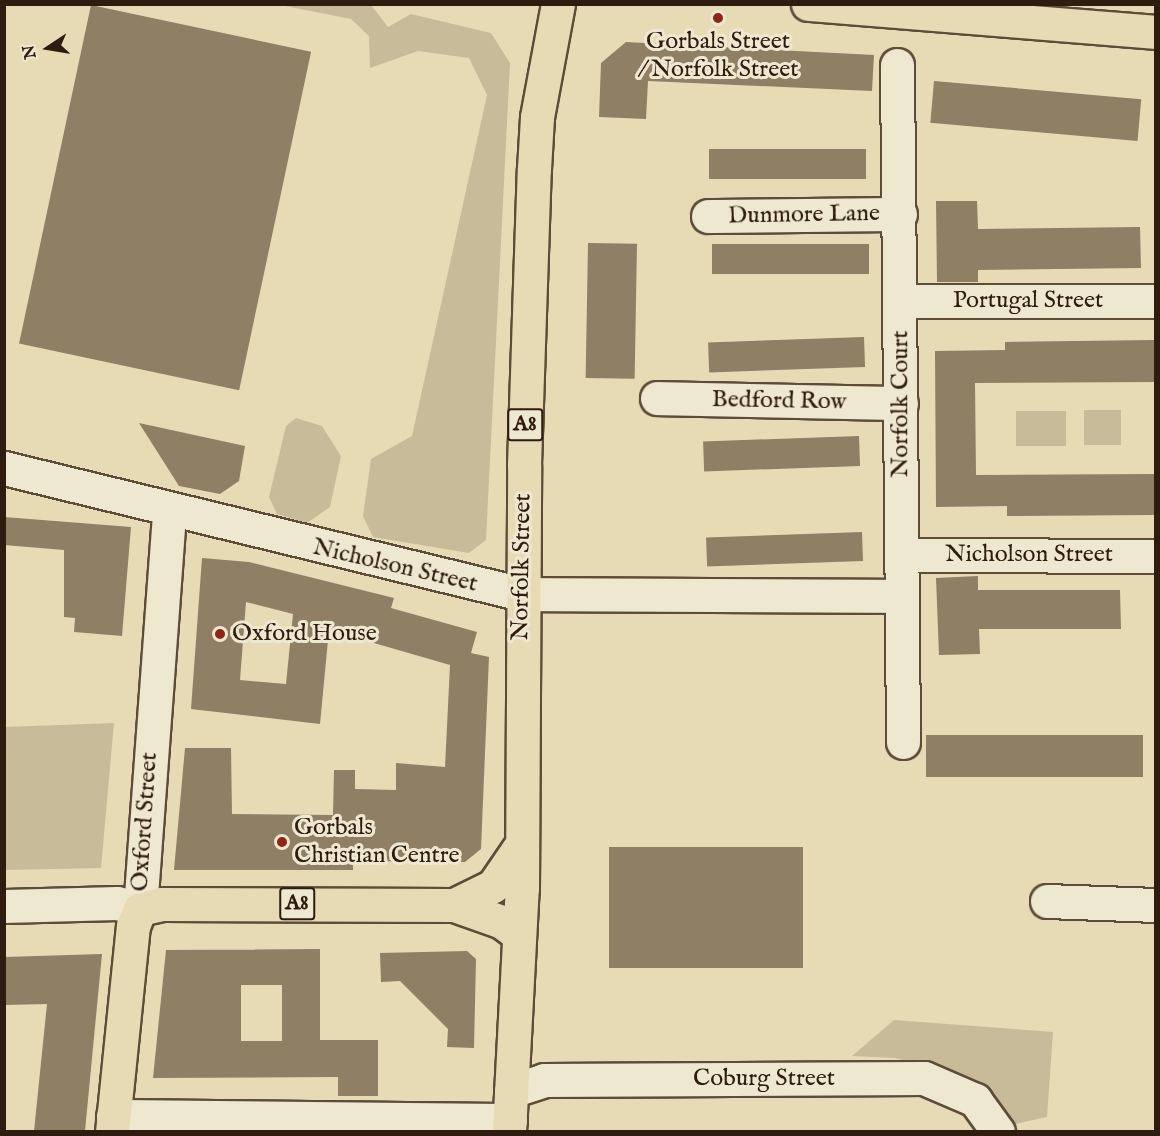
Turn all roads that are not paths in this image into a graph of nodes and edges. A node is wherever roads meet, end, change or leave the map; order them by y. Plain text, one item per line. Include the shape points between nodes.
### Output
1 (558, 4) edge
2 (808, 4) edge
3 (1155, 32) edge
4 (897, 65) dead end
5 (900, 214) junction
6 (708, 216) dead end
7 (900, 301) junction
8 (1155, 301) edge
9 (657, 398) dead end
10 (901, 403) junction
11 (4, 468) edge
12 (169, 512) junction
13 (902, 555) junction
14 (1155, 556) edge
15 (522, 594) junction
16 (903, 596) junction
17 (903, 742) dead end
18 (519, 848) junction
19 (1047, 901) dead end
20 (454, 905) junction
21 (1155, 905) edge
22 (4, 906) edge
23 (140, 909) junction
24 (519, 935) junction
25 (510, 1114) edge
26 (113, 1124) edge
27 (998, 1131) edge

1 - 15 main road, Norfolk Street / A8 via 537,117
2 - 3 main road
4 - 5 street, Norfolk Court
5 - 6 street, Dunmore Lane
5 - 7 street, Norfolk Court
7 - 8 street, Portugal Street
7 - 10 street, Norfolk Court
9 - 10 street, Bedford Row
10 - 13 street, Norfolk Court
11 - 12 street, Nicholson Street
12 - 15 street, Nicholson Street
12 - 23 street, Oxford Street
13 - 14 street, Nicholson Street
13 - 16 street, Norfolk Court
15 - 16 street, Nicholson Street
15 - 18 main road, Norfolk Street / A8
16 - 17 street, Norfolk Court
18 - 20 main road via 493,886
18 - 24 main road, Norfolk Street / A8
19 - 21 street
20 - 23 main road, A8 via 161,904
20 - 24 main road, A8 via 502,922
22 - 23 street via 117,903
23 - 26 main road, Oxford Street via 133,926
24 - 25 main road, Norfolk Street / A8
25 - 26 street, Coburg Street
25 - 27 street, Coburg Street via 544,1080 924,1078 975,1100

